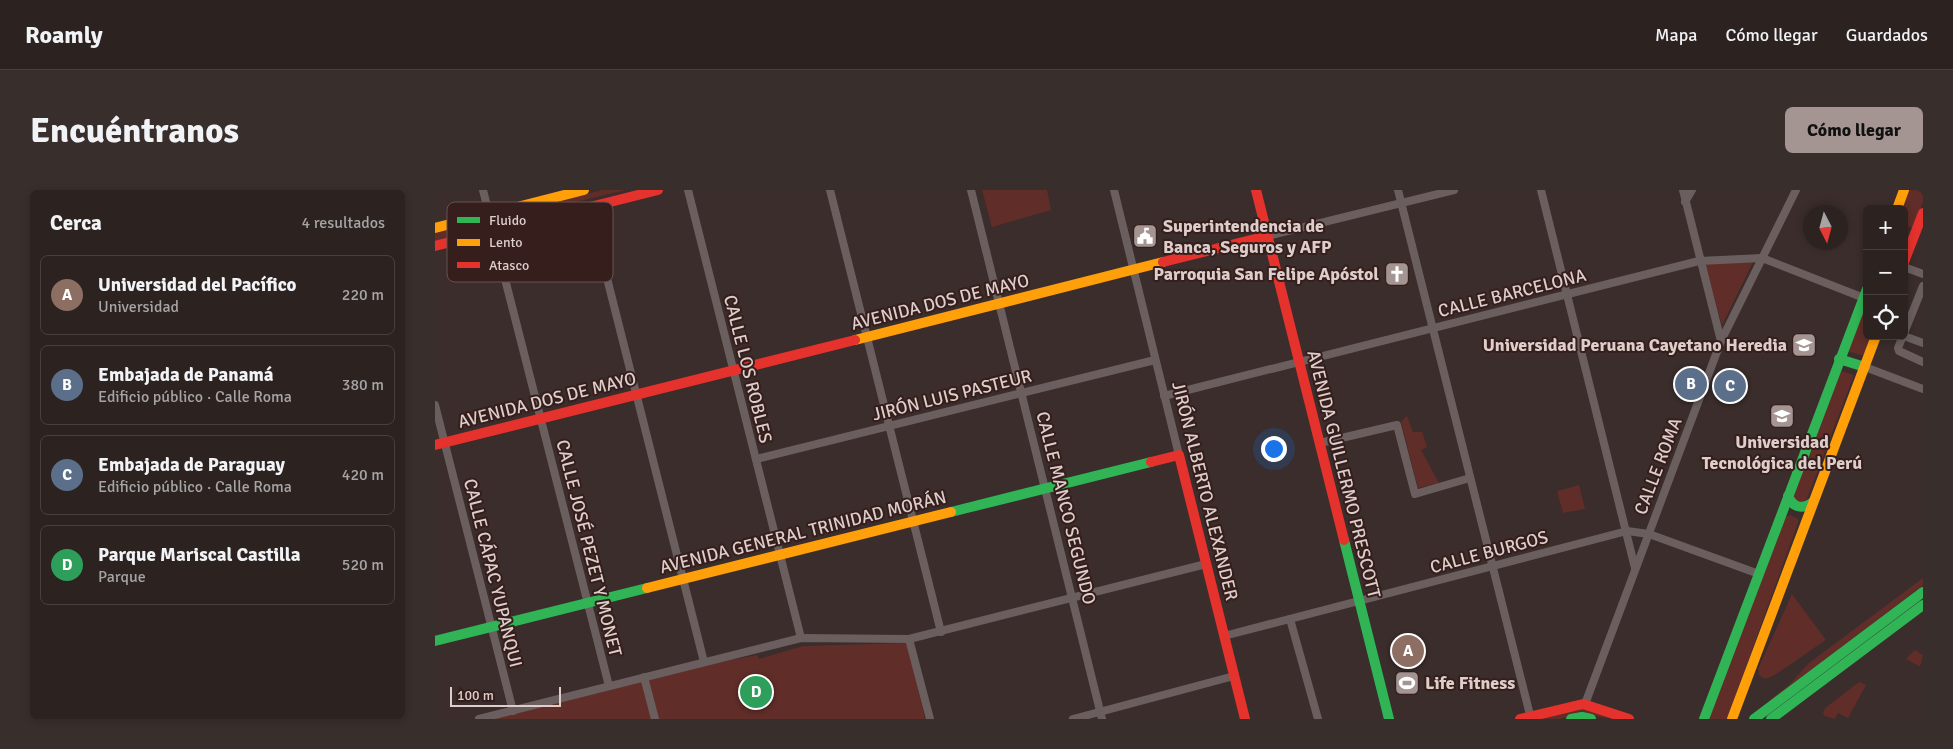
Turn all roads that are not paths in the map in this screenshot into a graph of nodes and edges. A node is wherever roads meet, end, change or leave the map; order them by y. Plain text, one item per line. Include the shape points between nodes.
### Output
1 (584, 190) edge
2 (658, 190) edge
3 (688, 190) edge
4 (830, 190) edge
5 (971, 190) edge
6 (1114, 190) edge
7 (1256, 190) edge
8 (1397, 190) edge
9 (1454, 190) edge
10 (1541, 190) edge
11 (1683, 190) edge
12 (1692, 190) edge
13 (1795, 190) edge
14 (1904, 190) edge
15 (638, 192) edge
16 (536, 202) edge
17 (605, 202) edge
18 (1685, 202) junction
19 (1401, 203) junction
20 (1898, 205) edge
21 (1923, 213) edge
22 (1916, 232) junction
23 (1908, 233) edge
24 (1267, 236) junction
25 (1907, 250) edge
26 (1762, 258) junction
27 (1699, 259) junction
28 (1908, 268) edge
29 (1133, 270) junction
30 (1923, 274) edge
31 (506, 282) edge
32 (608, 282) edge
33 (1923, 286) edge
34 (1863, 293) edge
35 (1567, 295) junction
36 (1865, 295) edge
37 (1000, 303) junction
38 (1908, 325) edge
39 (1433, 329) junction
40 (868, 336) junction
41 (1908, 337) edge
42 (1875, 340) edge
43 (1903, 340) edge
44 (1721, 341) junction
45 (1923, 343) edge
46 (1839, 359) junction
47 (1155, 360) junction
48 (1923, 362) edge
49 (1299, 363) junction
50 (1865, 367) junction
51 (733, 370) junction
52 (1923, 389) edge
53 (1022, 393) junction
54 (637, 394) junction
55 (1165, 396) junction
56 (435, 405) edge
57 (541, 418) junction
58 (890, 426) junction
59 (440, 444) edge
60 (1320, 444) junction
61 (1179, 455) junction
62 (756, 459) junction
63 (1470, 478) junction
64 (1045, 488) junction
65 (1788, 496) junction
66 (1813, 502) junction
67 (1781, 513) junction
68 (914, 521) junction
69 (1807, 522) junction
70 (1627, 531) junction
71 (1649, 534) junction
72 (780, 555) junction
73 (1206, 564) junction
74 (1493, 567) junction
75 (1635, 568) junction
76 (1759, 574) junction
77 (683, 579) junction
78 (1923, 592) edge
79 (1072, 598) junction
80 (1359, 601) junction
81 (587, 602) junction
82 (1923, 605) edge
83 (1290, 619) junction
84 (491, 627) junction
85 (941, 632) junction
86 (1224, 636) junction
87 (801, 638) junction
88 (909, 639) junction
89 (435, 641) edge
90 (705, 662) junction
91 (1234, 676) junction
92 (644, 677) junction
93 (609, 686) junction
94 (1803, 688) junction
95 (1585, 704) junction
96 (513, 711) junction
97 (1101, 716) edge
98 (1531, 718) edge
99 (1576, 718) edge
100 (479, 719) edge
101 (655, 719) edge
102 (930, 719) edge
103 (1073, 719) edge
104 (1245, 719) edge
105 (1318, 719) edge
106 (1389, 719) edge
107 (1520, 719) edge
108 (1591, 719) edge
109 (1629, 719) edge
110 (1704, 719) edge
111 (1732, 719) edge
112 (1754, 719) edge
113 (1771, 719) edge

1 - 16 main road
2 - 15 main road
3 - 51 street, CALLE LOS ROBLES
4 - 40 street
5 - 37 street, CALLE MANCO SEGUNDO
6 - 29 street, JIRÓN ALBERTO ALEXANDER
7 - 24 main road, AVENIDA GUILLERMO PRESCOTT
8 - 19 street
9 - 19 street, AVENIDA DOS DE MAYO
10 - 35 street
11 - 18 street
12 - 18 street
13 - 26 street, CALLE ROMA
14 - 20 main road
15 - 17 main road
18 - 27 street
19 - 24 street, AVENIDA DOS DE MAYO
19 - 39 street
21 - 22 main road
22 - 23 main road
22 - 25 main road
24 - 29 main road, AVENIDA DOS DE MAYO
24 - 49 main road, AVENIDA GUILLERMO PRESCOTT
26 - 27 street, CALLE BARCELONA
26 - 34 street, CALLE BARCELONA
26 - 44 street, CALLE ROMA
27 - 35 street, CALLE BARCELONA
27 - 44 street
28 - 30 street
29 - 37 main road, AVENIDA DOS DE MAYO
29 - 47 street, JIRÓN ALBERTO ALEXANDER
31 - 57 street, CALLE JOSÉ PEZET Y MONET
32 - 54 street
33 - 38 street
35 - 39 street, CALLE BARCELONA
35 - 70 street
36 - 46 main road
37 - 40 main road, AVENIDA DOS DE MAYO
37 - 53 street, CALLE MANCO SEGUNDO
39 - 49 street, CALLE BARCELONA
39 - 63 street
40 - 51 main road, AVENIDA DOS DE MAYO
40 - 58 street
41 - 45 street
42 - 50 main road
43 - 48 street via 1899,351
44 - 71 street, CALLE ROMA
46 - 50 main road
46 - 65 main road
47 - 53 street, JIRÓN LUIS PASTEUR
47 - 55 street, JIRÓN ALBERTO ALEXANDER
49 - 55 street, CALLE BARCELONA
49 - 60 main road, AVENIDA GUILLERMO PRESCOTT
50 - 52 street
50 - 66 main road
51 - 54 main road, AVENIDA DOS DE MAYO
51 - 62 street, CALLE LOS ROBLES
53 - 58 street, JIRÓN LUIS PASTEUR
53 - 64 street, CALLE MANCO SEGUNDO
54 - 57 main road, AVENIDA DOS DE MAYO
54 - 77 street
55 - 61 street, JIRÓN ALBERTO ALEXANDER
56 - 59 street, CALLE CÁPAC YUPANQUI
57 - 59 main road, AVENIDA DOS DE MAYO
57 - 81 street, CALLE JOSÉ PEZET Y MONET
58 - 62 street, JIRÓN LUIS PASTEUR
58 - 68 street
59 - 84 street, CALLE CÁPAC YUPANQUI
60 - 63 street via 1397,425 1415,494
60 - 80 main road, AVENIDA GUILLERMO PRESCOTT
61 - 64 main road, AVENIDA GENERAL TRINIDAD MORÁN
61 - 73 main road, JIRÓN ALBERTO ALEXANDER
62 - 72 street, CALLE LOS ROBLES
63 - 74 street
64 - 68 main road, AVENIDA GENERAL TRINIDAD MORÁN
64 - 79 street, CALLE MANCO SEGUNDO
65 - 66 main road via 1792,504 1800,508
65 - 67 main road
66 - 69 main road
67 - 69 main road via 1795,511
67 - 76 main road
68 - 72 main road, AVENIDA GENERAL TRINIDAD MORÁN
68 - 85 street
69 - 111 main road
70 - 71 street, CALLE BURGOS
70 - 74 street, CALLE BURGOS
70 - 75 street
71 - 75 street, CALLE ROMA
71 - 76 street, CALLE BURGOS
72 - 77 main road, AVENIDA GENERAL TRINIDAD MORÁN
72 - 87 street, CALLE LOS ROBLES
73 - 79 street
73 - 86 main road, JIRÓN ALBERTO ALEXANDER
74 - 80 street, CALLE BURGOS
74 - 98 street
75 - 95 street, CALLE ROMA
76 - 110 main road
77 - 81 main road, AVENIDA GENERAL TRINIDAD MORÁN
77 - 90 street
78 - 94 main road
79 - 85 street
79 - 97 street, CALLE MANCO SEGUNDO
80 - 83 street, CALLE BURGOS
80 - 106 main road, AVENIDA GUILLERMO PRESCOTT
81 - 84 main road, AVENIDA GENERAL TRINIDAD MORÁN
81 - 93 street, CALLE JOSÉ PEZET Y MONET
82 - 94 main road
83 - 86 street, CALLE BURGOS
83 - 105 street
84 - 89 main road, AVENIDA GENERAL TRINIDAD MORÁN
84 - 96 street, CALLE CÁPAC YUPANQUI
85 - 88 street
86 - 91 main road, JIRÓN ALBERTO ALEXANDER
87 - 88 street
87 - 90 street
88 - 102 street
90 - 92 street
91 - 97 street
91 - 104 main road, JIRÓN ALBERTO ALEXANDER
92 - 93 street
92 - 101 street
93 - 96 street
94 - 112 main road
94 - 113 main road
95 - 98 main road
95 - 109 main road
96 - 100 street
97 - 103 street
98 - 107 main road
99 - 108 main road

